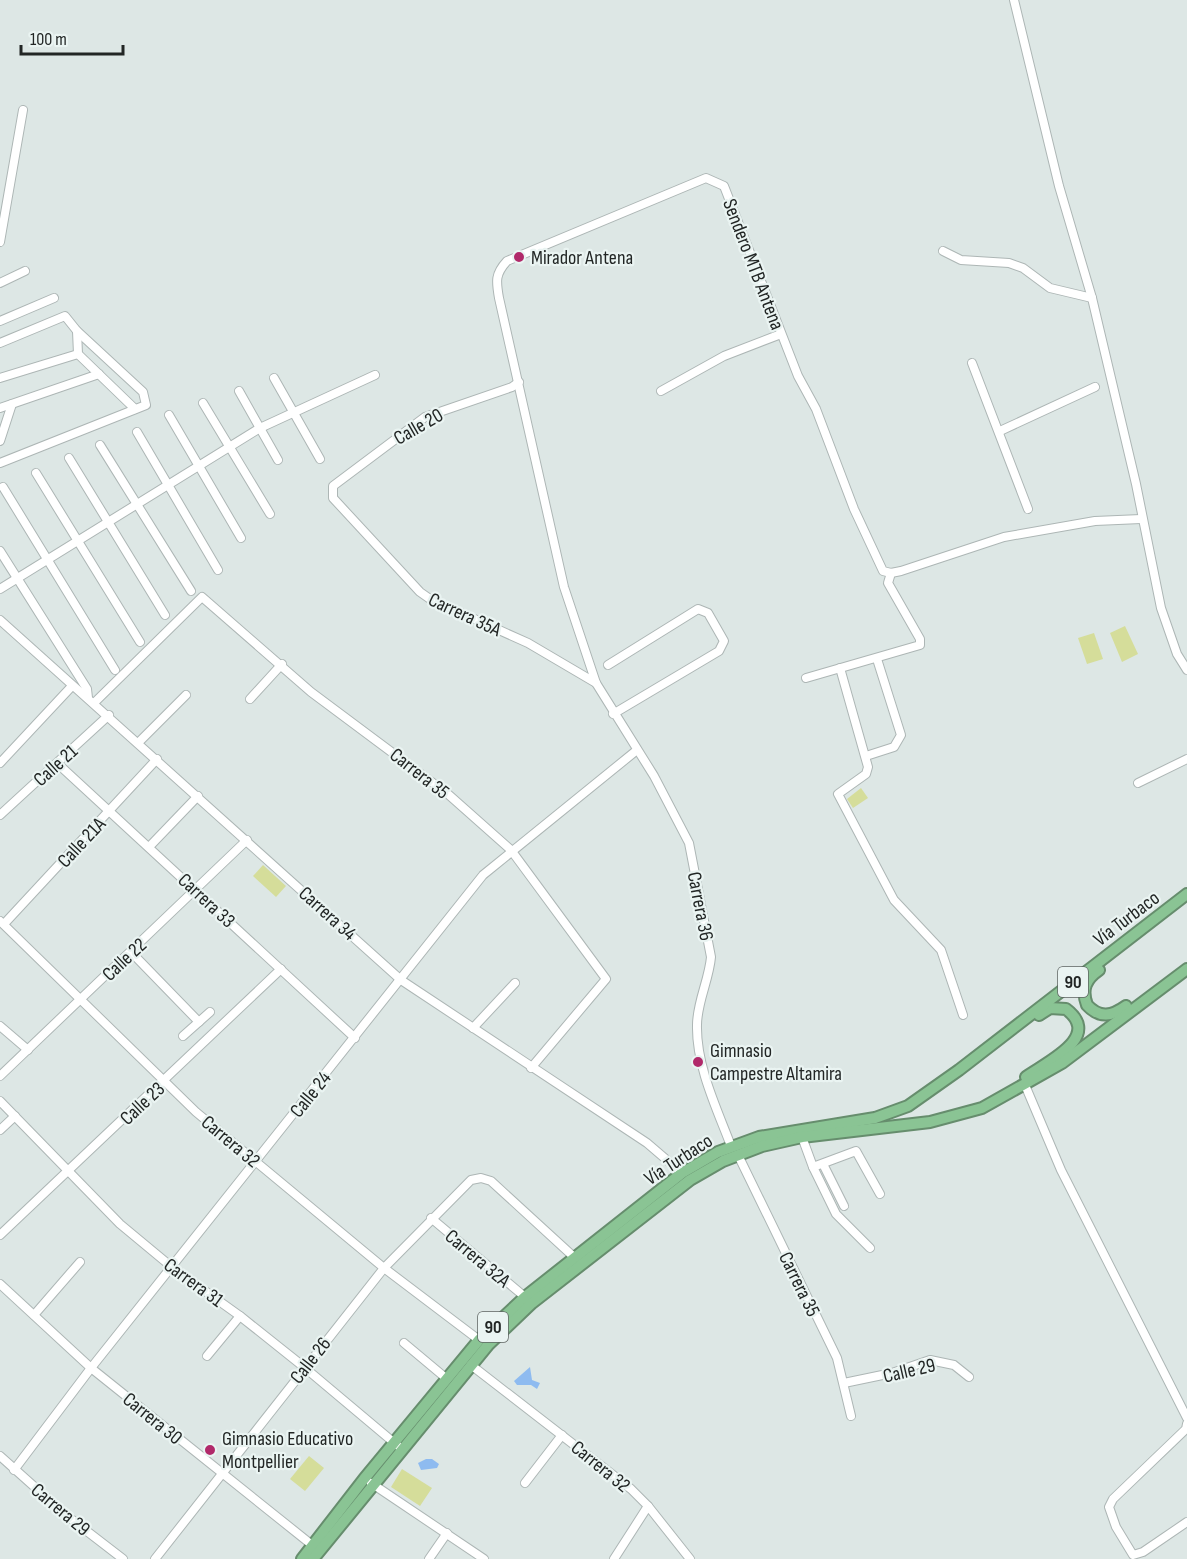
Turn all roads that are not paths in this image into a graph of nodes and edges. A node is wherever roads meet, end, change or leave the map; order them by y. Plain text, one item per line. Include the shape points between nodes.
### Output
1 (1014, 0) edge
2 (23, 110) dead end
3 (0, 236) edge
4 (943, 251) dead end
5 (25, 271) dead end
6 (0, 283) edge
7 (54, 298) dead end
8 (1092, 298) junction
9 (0, 321) edge
10 (77, 331) junction
11 (781, 334) junction
12 (0, 343) edge
13 (78, 354) junction
14 (972, 363) dead end
15 (99, 374) junction
16 (375, 375) dead end
17 (0, 378) edge
18 (274, 378) dead end
19 (519, 382) junction
20 (1095, 387) dead end
21 (239, 391) dead end
22 (661, 391) dead end
23 (203, 403) dead end
24 (12, 404) junction
25 (0, 408) edge
26 (135, 409) junction
27 (293, 412) junction
28 (169, 415) dead end
29 (260, 428) junction
30 (1000, 431) junction
31 (137, 432) dead end
32 (0, 441) edge
33 (100, 445) dead end
34 (230, 448) junction
35 (69, 458) dead end
36 (320, 459) dead end
37 (278, 460) dead end
38 (0, 463) edge
39 (199, 467) junction
40 (36, 473) dead end
41 (168, 485) junction
42 (3, 487) dead end
43 (331, 492) joint
44 (137, 504) junction
45 (1028, 510) dead end
46 (270, 514) dead end
47 (1141, 519) junction
48 (108, 522) junction
49 (241, 538) dead end
50 (78, 540) junction
51 (0, 551) edge
52 (47, 559) junction
53 (218, 570) dead end
54 (891, 573) junction
55 (16, 579) junction
56 (0, 589) edge
57 (191, 591) dead end
58 (165, 615) dead end
59 (0, 620) edge
60 (140, 642) dead end
61 (877, 658) junction
62 (282, 664) junction
63 (608, 665) dead end
64 (840, 668) junction
65 (115, 669) dead end
66 (1187, 670) edge
67 (806, 678) dead end
68 (596, 683) junction
69 (72, 686) junction
70 (186, 695) dead end
71 (250, 699) dead end
72 (91, 701) junction
73 (613, 714) junction
74 (109, 715) junction
75 (139, 742) junction
76 (637, 750) junction
77 (866, 756) junction
78 (157, 759) junction
79 (1187, 759) edge
80 (0, 763) edge
81 (57, 763) junction
82 (1138, 783) dead end
83 (198, 796) junction
84 (110, 812) junction
85 (0, 814) edge
86 (247, 840) junction
87 (149, 847) junction
88 (511, 850) junction
89 (196, 890) junction
90 (1187, 894) edge
91 (2, 923) edge
92 (1141, 930) junction
93 (131, 952) junction
94 (281, 969) junction
95 (1185, 971) edge
96 (401, 980) junction
97 (515, 983) dead end
98 (81, 1000) junction
99 (210, 1012) dead end
100 (963, 1016) dead end
101 (199, 1022) junction
102 (0, 1026) edge
103 (473, 1028) junction
104 (183, 1036) dead end
105 (355, 1038) junction
106 (28, 1050) junction
107 (531, 1068) junction
108 (959, 1070) junction
109 (0, 1076) edge
110 (165, 1082) junction
111 (1024, 1085) junction
112 (1004, 1098) junction
113 (0, 1101) edge
114 (15, 1116) junction
115 (0, 1130) edge
116 (802, 1137) junction
117 (735, 1150) junction
118 (255, 1161) junction
119 (823, 1164) junction
120 (813, 1167) junction
121 (68, 1171) junction
122 (682, 1173) junction
123 (880, 1194) dead end
124 (844, 1206) dead end
125 (431, 1218) junction
126 (0, 1235) edge
127 (870, 1248) dead end
128 (575, 1258) junction
129 (80, 1262) dead end
130 (173, 1268) junction
131 (384, 1268) junction
132 (0, 1284) edge
133 (525, 1297) junction
134 (34, 1316) junction
135 (240, 1316) junction
136 (479, 1340) junction
137 (404, 1343) dead end
138 (207, 1356) dead end
139 (471, 1365) junction
140 (91, 1368) junction
141 (304, 1368) junction
142 (969, 1377) dead end
143 (447, 1379) junction
144 (844, 1383) junction
145 (851, 1416) dead end
146 (1187, 1418) edge
147 (1187, 1424) edge
148 (562, 1435) junction
149 (397, 1446) junction
150 (0, 1456) edge
151 (14, 1470) junction
152 (221, 1474) junction
153 (368, 1482) junction
154 (525, 1484) dead end
155 (648, 1506) junction
156 (1187, 1522) edge
157 (447, 1533) junction
158 (312, 1545) junction
159 (1134, 1557) edge
160 (123, 1559) edge
161 (155, 1559) edge
162 (302, 1559) edge
163 (313, 1559) edge
164 (429, 1559) edge
165 (484, 1559) edge
166 (614, 1559) edge
167 (690, 1559) edge

1 - 8 street via 1059,186
2 - 3 street
4 - 8 street via 961,260 1009,263 1023,268 1050,288
5 - 6 street
7 - 9 street
8 - 47 street
10 - 12 street via 65,316
10 - 13 street
10 - 26 street via 143,392 146,405
11 - 19 street, Sendero MTB Antena via 724,186 706,178 507,261 495,279
11 - 22 street via 724,356
11 - 54 street, Sendero MTB Antena via 816,409 875,557 883,571
13 - 15 street
13 - 17 street
14 - 30 street
15 - 24 street
15 - 26 street
16 - 27 street
18 - 27 street
19 - 43 street, Calle 20 via 425,417 342,479
19 - 68 street, Sendero MTB Antena via 564,587
20 - 30 street
21 - 29 street
23 - 34 street
24 - 25 street
24 - 32 street
26 - 38 street
27 - 29 street
27 - 36 street
28 - 39 street
29 - 34 street
29 - 37 street
30 - 45 street
31 - 41 street
33 - 44 street
34 - 39 street
34 - 46 street
35 - 48 street
39 - 41 street
39 - 49 street
40 - 50 street
41 - 44 street
41 - 53 street
42 - 52 street
43 - 68 street, Carrera 35A via 420,592 528,643
44 - 48 street
44 - 57 street
47 - 54 street via 1095,521 1004,537
47 - 66 street via 1161,608 1177,654
48 - 50 street
48 - 58 street
50 - 52 street
50 - 60 street
51 - 55 street
52 - 55 street
52 - 65 street
54 - 61 street via 888,583 920,645
55 - 56 street
55 - 72 street via 87,688
59 - 69 street, Carrera 34
61 - 64 street
61 - 77 street via 901,735 894,747
62 - 71 street
62 - 72 street, Carrera 35 via 202,597
62 - 88 street, Carrera 35 via 310,692 449,795
63 - 73 street via 698,609 708,613 724,641 719,651
64 - 67 street
64 - 77 street
68 - 73 street, Carrera 36
69 - 72 street, Carrera 34
69 - 80 street
70 - 75 street
72 - 74 street, Carrera 34
73 - 76 street, Carrera 36
74 - 75 street, Carrera 34
74 - 81 street, Calle 21
75 - 78 street, Carrera 34
76 - 88 street, Calle 24
76 - 117 street, Carrera 36 via 689,843 711,957 696,1023 698,1045
77 - 100 street via 866,774 838,794 894,900 941,950
78 - 83 street, Carrera 34
78 - 84 street, Calle 21A
79 - 82 street
81 - 84 street, Carrera 33
81 - 85 street, Calle 21
83 - 86 street, Carrera 34
83 - 87 street
84 - 87 street, Carrera 33
84 - 91 street, Calle 21A
86 - 89 street, Calle 22
86 - 96 street, Carrera 34
87 - 89 street, Carrera 33
88 - 96 street, Calle 24 via 483,875
88 - 107 street, Carrera 35 via 606,979
89 - 93 street, Calle 22
89 - 94 street, Carrera 33
90 - 92 highway, Vía Turbaco / 90
91 - 98 street, Carrera 32
92 - 95 highway via 1140,939 1087,981 1084,998 1092,1011 1108,1016 1116,1013 1169,975
92 - 108 highway, Vía Turbaco / 90
93 - 98 street, Calle 22
93 - 101 street
94 - 105 street, Carrera 33
94 - 110 street, Calle 23
95 - 111 highway, Vía Turbaco / 90 via 1062,1063
96 - 103 street, Carrera 34
96 - 105 street, Calle 24
97 - 103 street
98 - 106 street, Calle 22
98 - 110 street, Carrera 32
99 - 101 street
101 - 104 street
102 - 106 street
103 - 107 street, Carrera 34
105 - 118 street, Calle 24
106 - 109 street, Calle 22
107 - 122 street, Carrera 34 via 646,1143
108 - 112 highway via 971,1070 1050,1008 1065,1009 1073,1015 1078,1033 1071,1046 1015,1084
108 - 117 highway, Vía Turbaco / 90 via 893,1112 781,1132
110 - 118 street, Carrera 32
110 - 121 street, Calle 23
111 - 112 highway, Vía Turbaco / 90
111 - 146 street via 1061,1170
112 - 116 highway, Vía Turbaco / 90 via 930,1122
113 - 114 street, Carrera 31
114 - 115 street
114 - 121 street, Carrera 31
116 - 117 highway, Vía Turbaco / 90
116 - 120 street
117 - 122 highway, Vía Turbaco / 90
117 - 139 highway, Vía Turbaco / 90 via 690,1180 532,1303
117 - 144 street, Carrera 35 via 837,1358
118 - 130 street, Calle 24
118 - 131 street, Carrera 32
119 - 120 street
119 - 123 street via 856,1151
119 - 124 street
120 - 127 street via 836,1214
121 - 126 street, Calle 23
121 - 130 street, Carrera 31 via 120,1224
122 - 128 highway, Vía Turbaco / 90
125 - 128 street, Calle 26 via 471,1180 481,1178 491,1181
125 - 131 street, Calle 26
125 - 133 street, Carrera 32A
128 - 133 highway, Vía Turbaco / 90
129 - 134 street
130 - 135 street, Carrera 31
130 - 140 street, Calle 24
131 - 136 street, Carrera 32
131 - 141 street, Calle 26
132 - 134 street, Carrera 30
133 - 136 highway, Vía Turbaco / 90
134 - 140 street, Carrera 30
135 - 138 street
135 - 141 street, Carrera 31
136 - 143 highway, Vía Turbaco / 90
137 - 143 street
139 - 148 street, Carrera 32
139 - 149 highway, Vía Turbaco / 90
140 - 151 street, Calle 24
140 - 152 street, Carrera 30
141 - 149 street, Carrera 31
141 - 152 street, Calle 26
142 - 144 street, Calle 29 via 954,1365 930,1360
143 - 149 highway, Vía Turbaco / 90
144 - 145 street, Carrera 35
147 - 159 street via 1109,1507
148 - 154 street
148 - 155 street, Carrera 32
149 - 153 highway, Vía Turbaco / 90
150 - 151 street, Carrera 29
151 - 160 street, Carrera 29
152 - 158 street, Carrera 30
152 - 161 street, Calle 26
153 - 157 street
153 - 158 highway, Vía Turbaco / 90
153 - 163 highway, Vía Turbaco / 90
155 - 166 street
155 - 167 street, Carrera 32
156 - 159 street
157 - 164 street
157 - 165 street
158 - 162 highway, Vía Turbaco / 90

